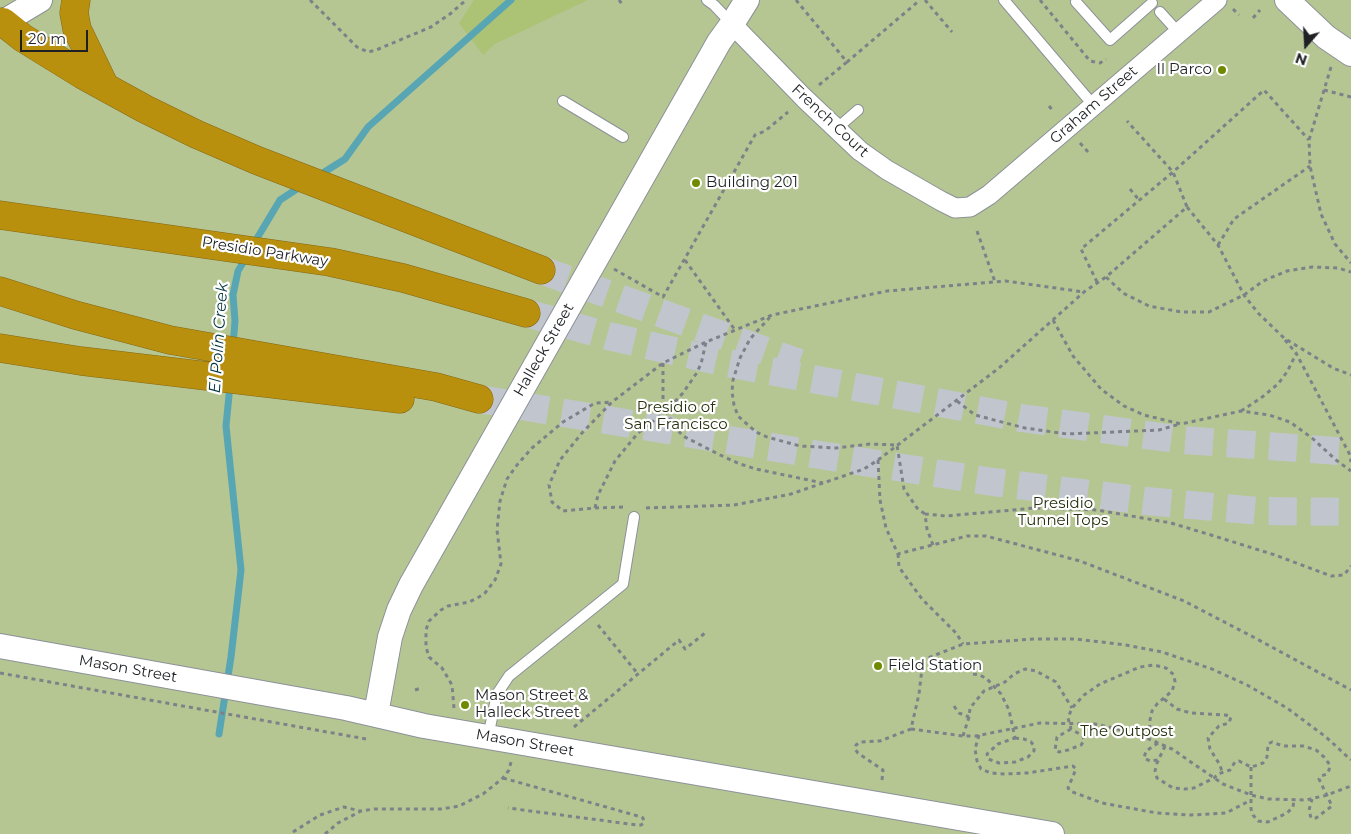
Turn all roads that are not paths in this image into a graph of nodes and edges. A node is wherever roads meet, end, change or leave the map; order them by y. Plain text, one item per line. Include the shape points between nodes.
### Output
1 (40, 0) edge
2 (76, 0) edge
3 (706, 0) edge
4 (747, 0) edge
5 (1004, 0) edge
6 (1216, 0) edge
7 (1287, 0) edge
8 (1076, 2) dead end
9 (1152, 3) dead end
10 (1160, 12) dead end
11 (1, 23) edge
12 (732, 24) junction
13 (1178, 32) junction
14 (1351, 54) edge
15 (105, 87) junction
16 (563, 102) dead end
17 (1094, 106) junction
18 (858, 110) dead end
19 (835, 130) junction
20 (623, 137) dead end
21 (970, 207) joint
22 (0, 215) edge
23 (541, 270) tunnel mouth
24 (0, 291) edge
25 (526, 313) tunnel mouth
26 (0, 348) edge
27 (295, 374) junction
28 (479, 399) tunnel mouth
29 (634, 517) dead end
30 (0, 646) edge
31 (376, 714) junction
32 (488, 737) junction
33 (1052, 834) edge

1 - 11 street
2 - 15 highway via 77,29
3 - 12 lane
4 - 12 street, Halleck Street
5 - 17 lane
6 - 13 street, Graham Street
7 - 14 street via 1326,38
8 - 9 lane via 1110,40
10 - 13 lane
11 - 15 highway
12 - 19 street, French Court
12 - 31 street, Halleck Street via 411,585 390,637
13 - 17 street, Graham Street
15 - 23 highway via 231,149
16 - 20 lane
17 - 21 street, Graham Street via 989,195
18 - 19 lane
19 - 21 street, French Court via 860,151 924,192 955,208
22 - 25 highway, Presidio Parkway via 290,255 403,278
24 - 27 highway via 142,333 218,349
26 - 27 highway via 74,360
27 - 28 highway via 436,387
29 - 32 lane via 623,584 509,676 497,694
30 - 31 street, Mason Street
31 - 32 street, Mason Street
32 - 33 street, Mason Street

